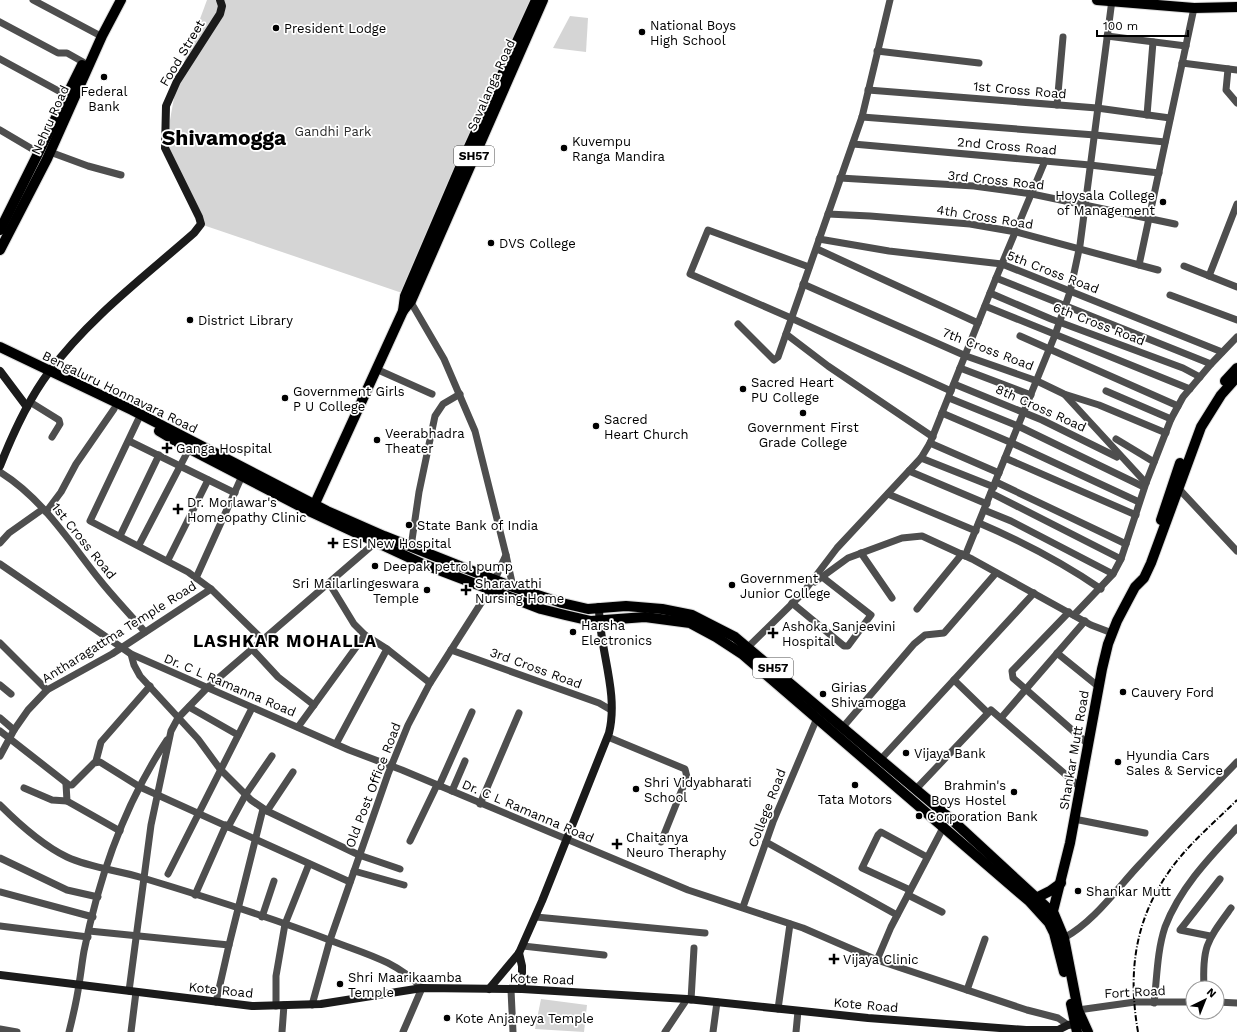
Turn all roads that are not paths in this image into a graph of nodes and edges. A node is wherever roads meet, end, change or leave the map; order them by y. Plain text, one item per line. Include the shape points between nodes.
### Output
1 (33, 0) edge
2 (114, 0) edge
3 (121, 0) edge
4 (220, 0) edge
5 (536, 0) edge
6 (543, 0) edge
7 (890, 0) edge
8 (1097, 0) edge
9 (1112, 1) edge
10 (1237, 7) edge
11 (1194, 8) junction
12 (0, 22) edge
13 (96, 34) junction
14 (1063, 36) dead end
15 (1107, 36) junction
16 (1153, 42) junction
17 (1186, 46) junction
18 (877, 51) junction
19 (0, 59) edge
20 (83, 62) junction
21 (979, 63) dead end
22 (1182, 63) junction
23 (1228, 69) junction
24 (1237, 70) edge
25 (868, 90) junction
26 (66, 95) junction
27 (1237, 103) edge
28 (1057, 105) junction
29 (1098, 108) junction
30 (1147, 115) junction
31 (862, 117) junction
32 (1170, 118) junction
33 (0, 130) edge
34 (1095, 135) junction
35 (1165, 142) junction
36 (852, 144) junction
37 (50, 152) junction
38 (39, 153) junction
39 (1045, 161) junction
40 (1090, 165) junction
41 (1159, 173) junction
42 (121, 175) dead end
43 (840, 178) junction
44 (1032, 194) junction
45 (1086, 204) junction
46 (1237, 204) edge
47 (828, 214) junction
48 (1148, 217) junction
49 (1175, 224) dead end
50 (0, 230) edge
51 (1016, 232) junction
52 (819, 239) junction
53 (816, 249) junction
54 (0, 250) edge
55 (1080, 250) junction
56 (1002, 264) junction
57 (1139, 265) junction
58 (1184, 266) dead end
59 (809, 267) junction
60 (1158, 270) dead end
61 (1209, 276) junction
62 (996, 278) junction
63 (803, 284) junction
64 (1237, 287) edge
65 (1070, 292) junction
66 (990, 293) junction
67 (1170, 295) dead end
68 (408, 299) junction
69 (985, 306) junction
70 (1066, 306) junction
71 (791, 318) junction
72 (1237, 320) edge
73 (1060, 322) junction
74 (978, 323) junction
75 (738, 324) dead end
76 (786, 334) junction
77 (1055, 335) junction
78 (1020, 336) dead end
79 (1237, 337) edge
80 (0, 347) edge
81 (1049, 350) junction
82 (1222, 352) junction
83 (0, 355) edge
84 (966, 356) junction
85 (1211, 364) junction
86 (960, 368) junction
87 (1237, 368) edge
88 (376, 369) junction
89 (0, 371) edge
90 (48, 374) junction
91 (1200, 377) junction
92 (1237, 377) edge
93 (1037, 381) junction
94 (1190, 389) junction
95 (951, 391) junction
96 (1106, 391) dead end
97 (432, 394) dead end
98 (460, 394) junction
99 (1064, 394) junction
100 (1031, 395) junction
101 (28, 404) junction
102 (1178, 406) junction
103 (1208, 408) junction
104 (114, 409) junction
105 (1024, 412) junction
106 (942, 413) junction
107 (1171, 419) junction
108 (138, 420) junction
109 (1018, 426) junction
110 (1166, 433) junction
111 (52, 437) dead end
112 (1116, 439) dead end
113 (931, 440) junction
114 (128, 441) junction
115 (1012, 442) junction
116 (189, 449) junction
117 (159, 455) junction
118 (1116, 457) dead end
119 (921, 458) junction
120 (1005, 458) junction
121 (1154, 462) junction
122 (0, 466) edge
123 (180, 466) junction
124 (909, 471) junction
125 (0, 472) edge
126 (999, 473) junction
127 (242, 476) junction
128 (208, 480) junction
129 (1145, 485) junction
130 (993, 488) junction
131 (1179, 489) junction
132 (235, 493) junction
133 (888, 494) junction
134 (1139, 502) junction
135 (986, 507) junction
136 (312, 508) junction
137 (44, 511) junction
138 (1136, 515) junction
139 (979, 523) junction
140 (976, 531) junction
141 (120, 536) junction
142 (376, 542) junction
143 (0, 543) edge
144 (1126, 544) junction
145 (139, 545) junction
146 (411, 547) junction
147 (1237, 551) edge
148 (861, 553) junction
149 (506, 555) junction
150 (964, 555) junction
151 (1121, 559) junction
152 (168, 560) junction
153 (0, 564) edge
154 (996, 573) junction
155 (1113, 574) junction
156 (821, 576) junction
157 (196, 578) junction
158 (495, 579) junction
159 (329, 583) junction
160 (513, 587) junction
161 (1136, 587) junction
162 (211, 589) junction
163 (490, 589) junction
164 (1101, 589) junction
165 (1034, 593) junction
166 (802, 594) junction
167 (892, 598) dead end
168 (792, 603) junction
169 (599, 607) junction
170 (917, 609) dead end
171 (1071, 614) junction
172 (599, 620) junction
173 (1085, 621) junction
174 (145, 632) junction
175 (1112, 633) junction
176 (366, 635) junction
177 (263, 640) junction
178 (0, 644) edge
179 (121, 648) junction
180 (252, 649) junction
181 (387, 649) junction
182 (451, 650) junction
183 (745, 650) junction
184 (1057, 653) junction
185 (131, 654) junction
186 (954, 680) junction
187 (430, 683) junction
188 (0, 686) edge
189 (150, 686) junction
190 (1099, 687) junction
191 (207, 688) junction
192 (1026, 689) junction
193 (47, 690) junction
194 (11, 694) dead end
195 (314, 705) junction
196 (189, 707) junction
197 (252, 708) junction
198 (612, 710) junction
199 (472, 712) dead end
200 (987, 712) junction
201 (520, 713) dead end
202 (0, 718) edge
203 (178, 718) junction
204 (817, 718) junction
205 (1001, 718) junction
206 (298, 727) junction
207 (843, 727) junction
208 (14, 730) junction
209 (0, 731) edge
210 (238, 735) junction
211 (170, 736) junction
212 (608, 737) junction
213 (8, 738) junction
214 (336, 744) junction
215 (1088, 744) junction
216 (0, 756) edge
217 (272, 756) dead end
218 (881, 759) junction
219 (96, 761) junction
220 (465, 761) dead end
221 (1237, 762) edge
222 (391, 766) junction
223 (220, 769) junction
224 (293, 772) dead end
225 (66, 784) junction
226 (438, 785) junction
227 (140, 787) junction
228 (1080, 787) junction
229 (24, 788) dead end
230 (916, 789) junction
231 (452, 791) junction
232 (246, 794) junction
233 (157, 795) junction
234 (67, 802) junction
235 (480, 804) junction
236 (0, 805) edge
237 (265, 810) junction
238 (197, 813) junction
239 (1074, 819) junction
240 (227, 826) junction
241 (944, 826) junction
242 (1237, 828) edge
243 (120, 831) junction
244 (1145, 832) dead end
245 (255, 838) junction
246 (566, 839) junction
247 (410, 841) dead end
248 (662, 842) dead end
249 (766, 842) junction
250 (359, 855) junction
251 (927, 857) junction
252 (0, 858) edge
253 (309, 864) junction
254 (106, 869) junction
255 (400, 869) dead end
256 (354, 871) junction
257 (168, 874) dead end
258 (144, 878) junction
259 (1220, 879) dead end
260 (274, 881) dead end
261 (350, 882) junction
262 (1061, 883) junction
263 (404, 885) dead end
264 (0, 892) edge
265 (909, 893) junction
266 (196, 895) junction
267 (98, 897) junction
268 (1036, 898) junction
269 (743, 907) junction
270 (1231, 908) dead end
271 (238, 909) junction
272 (942, 912) dead end
273 (897, 915) junction
274 (93, 917) junction
275 (262, 917) junction
276 (536, 917) junction
277 (1052, 919) junction
278 (285, 924) junction
279 (790, 924) junction
280 (0, 926) edge
281 (705, 933) dead end
282 (88, 934) junction
283 (136, 936) junction
284 (1210, 936) junction
285 (985, 938) dead end
286 (1064, 938) junction
287 (330, 940) junction
288 (228, 945) junction
289 (694, 948) dead end
290 (521, 949) junction
291 (604, 955) dead end
292 (877, 960) junction
293 (0, 975) edge
294 (1204, 980) edge
295 (79, 985) junction
296 (422, 988) junction
297 (489, 989) junction
298 (522, 989) junction
299 (511, 990) junction
300 (967, 990) junction
301 (132, 992) junction
302 (1237, 999) edge
303 (689, 1000) junction
304 (216, 1002) junction
305 (716, 1002) junction
306 (1154, 1002) junction
307 (1185, 1002) edge
308 (1225, 1002) edge
309 (1237, 1003) edge
310 (280, 1005) junction
311 (312, 1005) junction
312 (778, 1009) junction
313 (1078, 1010) junction
314 (798, 1011) junction
315 (1078, 1027) edge
316 (0, 1029) edge
317 (971, 1029) edge
318 (18, 1032) edge
319 (69, 1032) edge
320 (132, 1032) edge
321 (282, 1032) edge
322 (403, 1032) edge
323 (513, 1032) edge
324 (665, 1032) edge
325 (714, 1032) edge
326 (796, 1032) edge

1 - 13 street
2 - 13 main road, Nehru Road
3 - 37 main road, Nehru Road
4 - 90 street, Food Street via 220,14 176,81 166,106 165,148 199,217 200,224 194,233 94,321
5 - 68 main road, Savalanga Road / SH57 via 468,149
6 - 68 main road, Savalanga Road / SH57
7 - 18 street
8 - 9 main road
9 - 11 main road
9 - 15 street
10 - 11 main road
11 - 17 street
12 - 20 street via 58,53 67,53
13 - 20 main road, Nehru Road
14 - 28 street
15 - 16 street
15 - 29 street
16 - 17 street
16 - 30 street
17 - 22 street
18 - 21 street
18 - 25 street
19 - 26 street
20 - 26 main road, Nehru Road
22 - 23 street
22 - 32 street
23 - 24 street
23 - 27 street via 1226,90
25 - 28 street, 1st Cross Road
25 - 31 street
26 - 38 main road, Nehru Road
28 - 29 street, 1st Cross Road
29 - 30 street, 1st Cross Road
29 - 34 street
30 - 32 street, 1st Cross Road
31 - 34 street
31 - 36 street
32 - 35 street
33 - 38 street
34 - 35 street
34 - 40 street
35 - 41 street
36 - 39 street, 2nd Cross Road
36 - 43 street
37 - 42 street
37 - 54 main road, Nehru Road
38 - 50 main road, Nehru Road
39 - 40 street, 2nd Cross Road
39 - 44 street
40 - 41 street, 2nd Cross Road
40 - 45 street
41 - 48 street
43 - 44 street, 3rd Cross Road via 974,186
43 - 47 street
44 - 45 street, 3rd Cross Road
44 - 51 street
45 - 48 street, 3rd Cross Road
45 - 55 street
46 - 61 street
47 - 51 street, 4th Cross Road via 955,223
47 - 52 street
48 - 49 street, 3rd Cross Road
48 - 57 street
51 - 55 street, 4th Cross Road
51 - 56 street
52 - 53 street
52 - 56 street, 5th Cross Road via 889,251
53 - 59 street
53 - 74 street
55 - 57 street, 4th Cross Road
55 - 65 street
56 - 62 street
56 - 65 street, 5th Cross Road
57 - 60 street, 4th Cross Road
58 - 61 street
59 - 63 street
59 - 71 street, 8th Cross Road via 708,230 690,274
61 - 64 street
62 - 66 street
62 - 70 street
63 - 71 street
63 - 84 street, 7th Cross Road
65 - 70 street
65 - 82 street, 5th Cross Road
66 - 69 street
66 - 73 street, 6th Cross Road
67 - 72 street
68 - 88 main road, Savalanga Road / SH57
68 - 98 street via 444,359
69 - 74 street
69 - 77 street
70 - 73 street
70 - 85 street
71 - 76 street
71 - 95 street, 8th Cross Road
73 - 77 street
73 - 91 street, 6th Cross Road via 1183,368
74 - 84 street
75 - 76 street via 774,360 778,357
76 - 113 street
77 - 81 street
77 - 94 street
78 - 81 street
79 - 82 street
80 - 90 main road, Bengaluru Honnavara Road
81 - 93 street
81 - 102 street
82 - 85 street
83 - 90 main road
84 - 86 street
84 - 93 street, 7th Cross Road
85 - 91 street
86 - 95 street
86 - 100 street
87 - 103 main road, Shankar Mutt Road
88 - 97 street
88 - 136 main road, Savalanga Road / SH57
89 - 101 street
90 - 101 street
90 - 104 main road
90 - 136 main road, Bengaluru Honnavara Road via 132,410
91 - 94 street
92 - 103 main road, Shankar Mutt Road
93 - 99 street, 7th Cross Road
93 - 100 street
94 - 102 street
95 - 105 street, 8th Cross Road
95 - 106 street
95 - 109 street
96 - 107 street
98 - 146 street via 443,404 435,416 419,492
98 - 149 street via 475,431
99 - 110 street, 7th Cross Road via 1099,405
99 - 129 street
100 - 105 street
101 - 111 street via 59,420 60,424
101 - 122 street
102 - 107 street
103 - 131 main road, Shankar Mutt Road
103 - 161 main road, Shankar Mutt Road via 1189,441
104 - 108 main road
104 - 137 street via 60,492
105 - 109 street
105 - 118 street, 8th Cross Road
106 - 113 street
106 - 115 street
107 - 110 street
108 - 114 street
108 - 116 main road
109 - 115 street
109 - 129 street
110 - 121 street
112 - 121 street
113 - 119 street
113 - 126 street
114 - 117 street
114 - 141 street via 90,521
115 - 120 street
115 - 134 street
116 - 123 street
116 - 127 main road
117 - 123 street
117 - 141 street
119 - 124 street
119 - 130 street
120 - 126 street
120 - 138 street
121 - 129 street
123 - 128 street
123 - 145 street
124 - 133 street
124 - 135 street
125 - 137 street, 1st Cross Road via 15,481
126 - 130 street
127 - 132 street
127 - 136 main road
128 - 132 street
128 - 152 street
129 - 134 street
130 - 135 street
130 - 144 street
130 - 151 street
131 - 147 street
131 - 161 main road, Shankar Mutt Road via 1151,564
132 - 157 street
133 - 140 street
133 - 166 street via 837,548
134 - 138 street
135 - 139 street
135 - 155 street
136 - 142 main road, SH57
136 - 146 main road, SH57
137 - 143 street via 9,533
137 - 174 street, 1st Cross Road via 66,534 99,579
138 - 144 street
139 - 140 street
139 - 164 street via 1002,533
140 - 150 street
141 - 145 street
142 - 159 street
142 - 163 main road, SH57 via 403,556
144 - 151 street
145 - 152 street
146 - 158 main road, SH57
148 - 150 street via 902,538 922,536
148 - 156 street via 848,558
148 - 167 street
149 - 158 street
149 - 160 street
150 - 154 street
150 - 170 street
151 - 155 street
152 - 157 street
153 - 179 street, Dr. C L Ramanna Road
154 - 165 street
154 - 207 street via 944,633 925,635 914,644
155 - 164 street
156 - 166 street
156 - 168 street via 871,615 848,646 844,646
157 - 162 street
158 - 160 main road, SH57
159 - 176 street via 354,624
159 - 177 street
160 - 169 main road, SH57 via 562,603 588,609
161 - 175 main road, Shankar Mutt Road
162 - 174 street, Antharagattma Temple Road
162 - 177 street
163 - 172 main road, SH57 via 541,609
163 - 182 street, Old Post Office Road
164 - 171 street
165 - 171 street
165 - 186 street
166 - 168 street
168 - 183 street
169 - 172 street
169 - 183 main road, SH57 via 626,606 692,614 736,637
171 - 173 street
171 - 192 street via 1012,671 1013,678
172 - 183 main road, SH57 via 645,617 690,624
172 - 198 street
173 - 175 street
173 - 184 street
174 - 179 street, Antharagattma Temple Road
175 - 190 main road, Shankar Mutt Road via 1104,657
176 - 181 street
176 - 195 street
177 - 180 street
178 - 193 street
179 - 185 street, Dr. C L Ramanna Road
179 - 193 street, Antharagattma Temple Road
180 - 191 street
180 - 195 street via 278,677
181 - 187 street
181 - 214 street
182 - 187 street, Old Post Office Road
182 - 198 street, 3rd Cross Road via 599,703
183 - 204 main road, SH57
183 - 207 main road, SH57
184 - 190 street
184 - 192 street
185 - 189 street via 134,665
185 - 191 street, Dr. C L Ramanna Road
186 - 200 street
186 - 218 street
187 - 222 street, Old Post Office Road via 408,725
188 - 194 street
189 - 203 street
189 - 219 street via 101,742
190 - 215 main road, Shankar Mutt Road
191 - 196 street
191 - 197 street, Dr. C L Ramanna Road
192 - 205 street
192 - 215 street
193 - 208 street, Antharagattma Temple Road
195 - 206 street
196 - 203 street
196 - 210 street
197 - 206 street, Dr. C L Ramanna Road
197 - 210 street
198 - 212 street
199 - 226 street
200 - 205 street via 993,711
200 - 230 street
201 - 235 street
202 - 208 street
203 - 211 street
203 - 223 street via 198,739
204 - 241 main road, SH57
204 - 249 street, College Road
205 - 228 street
206 - 214 street, Dr. C L Ramanna Road
207 - 218 main road, SH57
208 - 213 street, Antharagattma Temple Road
209 - 213 street
210 - 223 street
211 - 227 street
211 - 233 street
212 - 246 street
212 - 248 street via 685,769 687,777
213 - 216 street, Antharagattma Temple Road
213 - 225 street
214 - 222 street, Dr. C L Ramanna Road
215 - 228 main road, Shankar Mutt Road
217 - 232 street
218 - 230 main road, SH57
219 - 225 street via 72,785
219 - 227 street
220 - 231 street
221 - 286 street via 1102,908 1080,929
222 - 226 street, Dr. C L Ramanna Road
222 - 250 street, Old Post Office Road
223 - 232 street
223 - 238 street
224 - 237 street
225 - 234 street
226 - 231 street, Dr. C L Ramanna Road
226 - 247 street
227 - 233 street
227 - 243 street
228 - 239 main road, Shankar Mutt Road
229 - 234 street via 52,800
230 - 268 main road, SH57
231 - 235 street, Dr. C L Ramanna Road
232 - 237 street
232 - 240 street
233 - 238 street
233 - 258 street
234 - 243 street
235 - 246 street, Dr. C L Ramanna Road
236 - 254 street via 17,822 66,856 88,866
237 - 245 street
237 - 250 street
238 - 240 street
238 - 257 street
239 - 244 street
239 - 262 main road, Shankar Mutt Road
240 - 245 street
240 - 266 street
241 - 251 street
241 - 277 main road, SH57
242 - 306 street via 1205,862 1179,899 1165,927 1159,952
243 - 254 street
245 - 253 street
245 - 271 street
246 - 269 street, Dr. C L Ramanna Road via 688,890
246 - 276 street
249 - 269 street, College Road
249 - 273 street
250 - 255 street
250 - 256 street, Old Post Office Road
251 - 265 street
251 - 265 street via 881,832 878,834 862,868
252 - 267 street via 68,890
253 - 261 street
253 - 278 street
254 - 258 street
254 - 267 street
256 - 261 street, Old Post Office Road
256 - 263 street
258 - 266 street
258 - 283 street
259 - 284 street via 1180,930
260 - 275 street
261 - 287 street, Old Post Office Road
262 - 268 main road
262 - 277 main road, Shankar Mutt Road
264 - 274 street
265 - 272 street
265 - 273 street
266 - 271 street
267 - 274 street
268 - 277 main road, SH57
269 - 279 street, Dr. C L Ramanna Road
270 - 284 street
271 - 275 street
271 - 288 street
273 - 292 street
274 - 282 street
275 - 278 street
276 - 281 street
276 - 290 street
277 - 286 main road, SH57
277 - 315 main road, SH57
278 - 287 street
278 - 310 street via 276,976
279 - 292 street, Dr. C L Ramanna Road
279 - 312 street
280 - 282 street
282 - 283 street
282 - 295 street
283 - 288 street
283 - 301 street
284 - 294 street via 1205,948
285 - 300 street
286 - 313 main road, SH57
287 - 296 street via 393,964
287 - 311 street, Old Post Office Road
288 - 304 street
289 - 303 street
290 - 291 street
290 - 297 street
290 - 298 street
292 - 300 street, Dr. C L Ramanna Road
293 - 295 street, Kote Road
295 - 301 street, Kote Road
295 - 319 street
296 - 297 street, Kote Road
296 - 311 street, Kote Road
296 - 322 street
297 - 299 street, Kote Road
298 - 299 street, Kote Road
298 - 303 street, Kote Road
299 - 323 street
300 - 315 street, Dr. C L Ramanna Road via 1058,1018
301 - 304 street, Kote Road
301 - 320 street
302 - 309 street
303 - 305 street, Kote Road
303 - 324 street
304 - 310 street, Kote Road via 252,1006
305 - 312 street, Kote Road
305 - 325 street
306 - 307 street, Fort Road
306 - 313 street, Fort Road via 1112,1004
308 - 309 street
310 - 311 street, Kote Road
310 - 321 street
312 - 314 street, Kote Road
313 - 315 main road, SH57
314 - 317 street, Kote Road
314 - 326 street
315 - 317 street, Kote Road via 1044,1031
316 - 318 street

